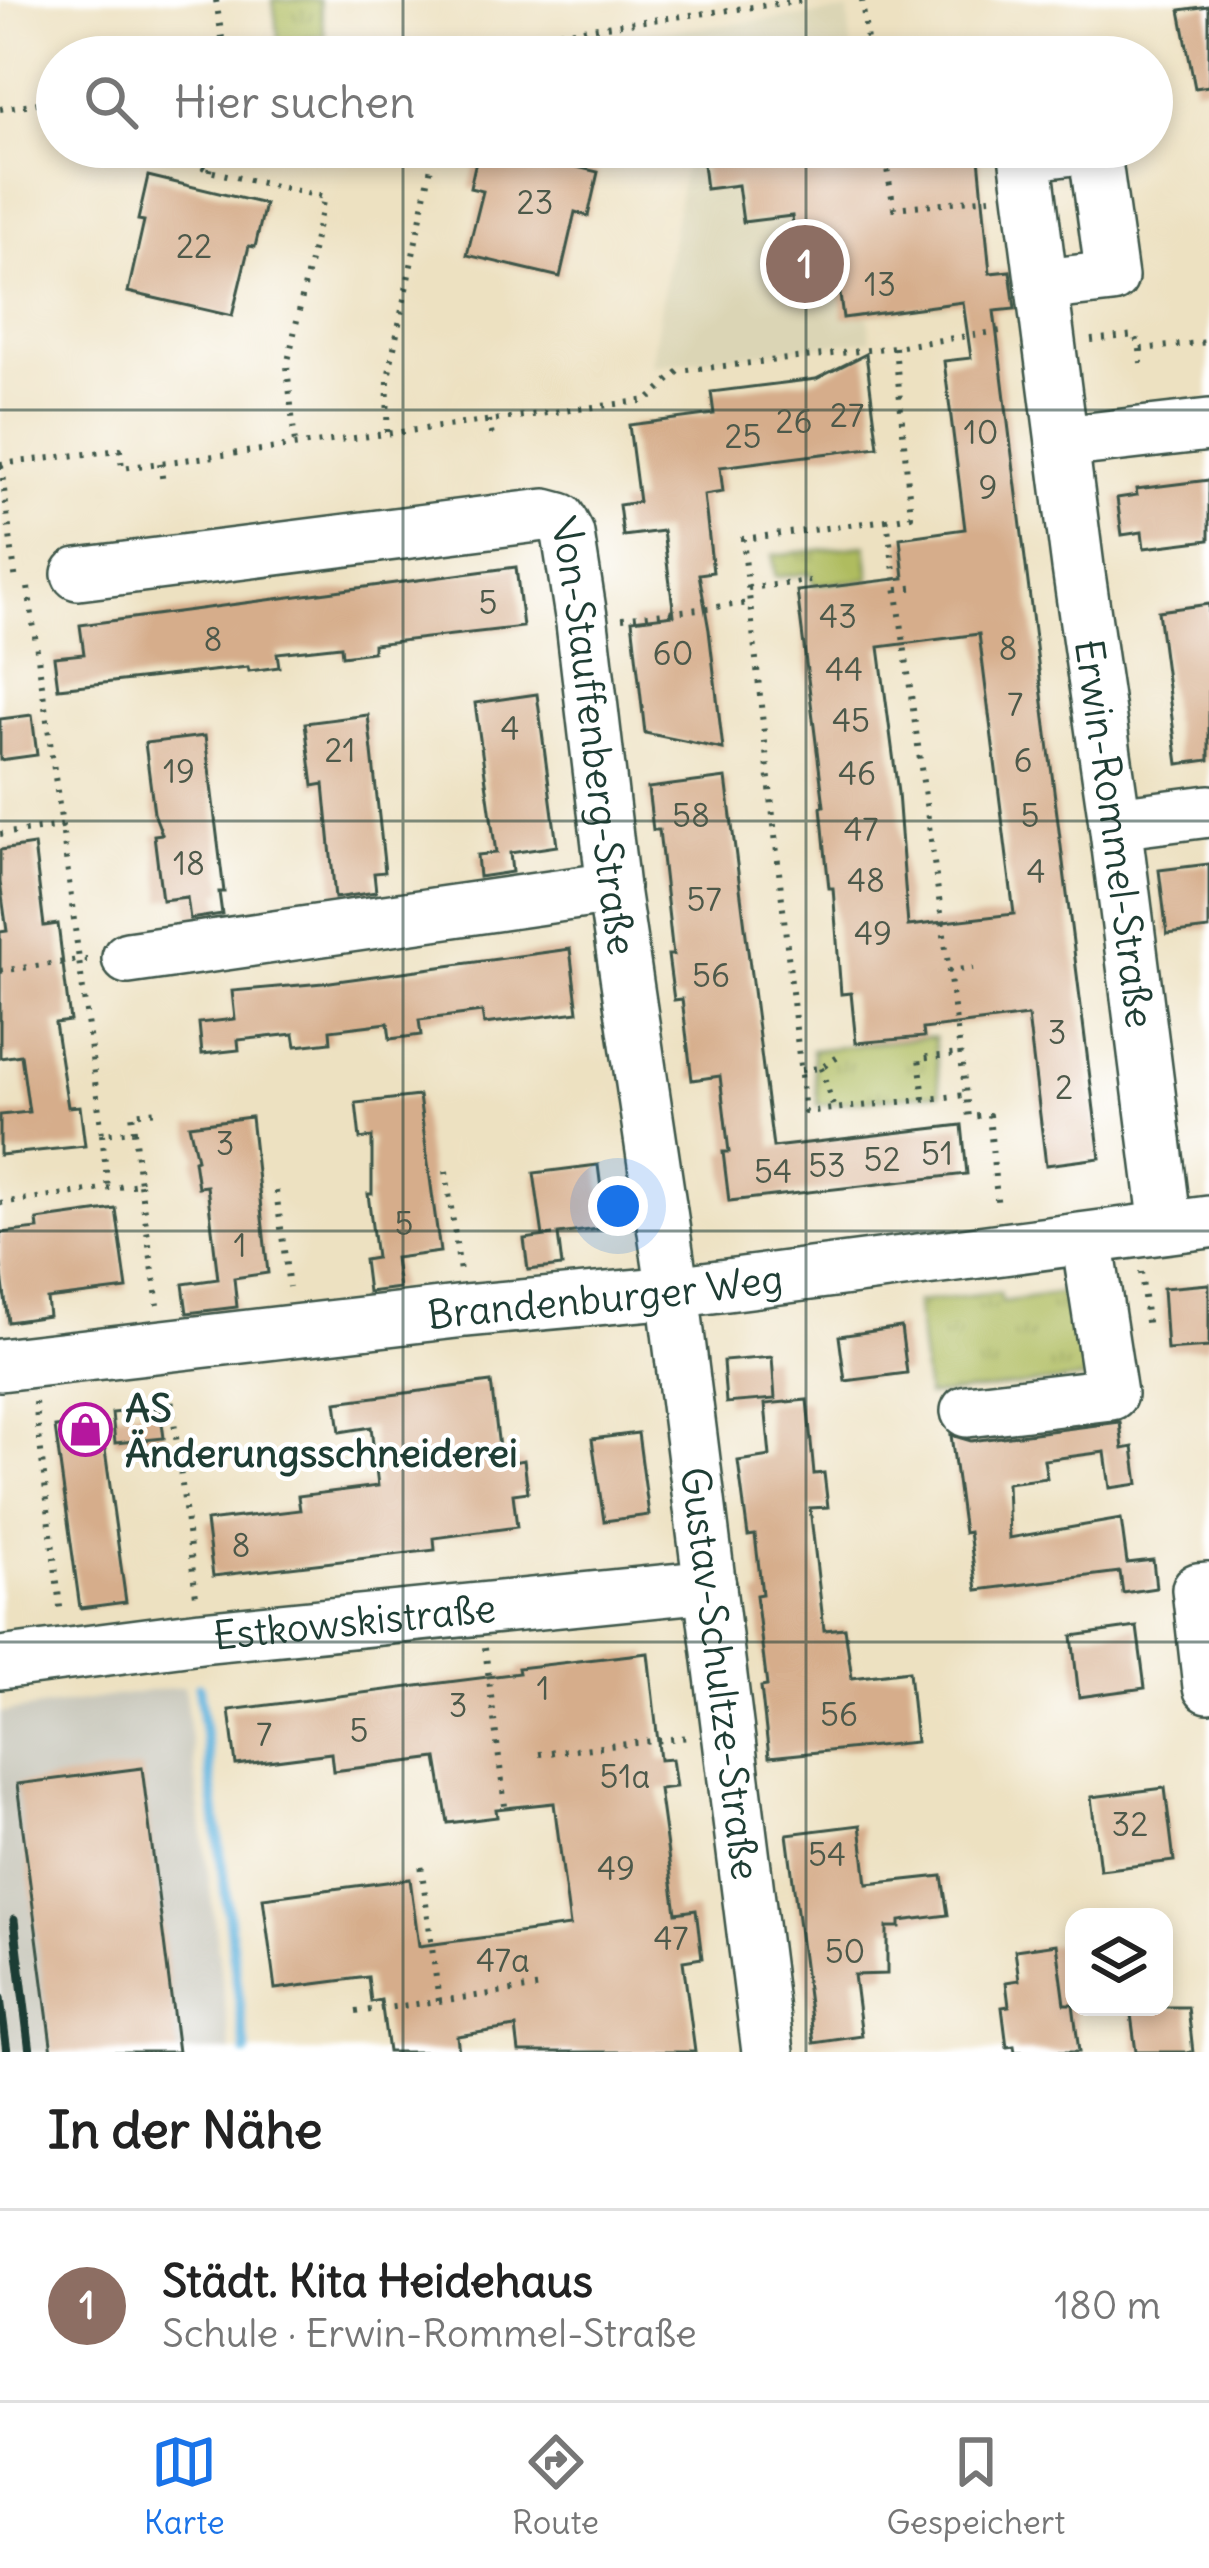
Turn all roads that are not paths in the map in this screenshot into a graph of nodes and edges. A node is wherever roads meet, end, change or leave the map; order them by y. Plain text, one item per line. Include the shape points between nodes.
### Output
1 (1027, 168) edge
2 (1095, 168) edge
3 (1046, 318) junction
4 (1209, 424) edge
5 (1062, 442) junction
6 (78, 574) dead end
7 (1209, 811) edge
8 (1115, 823) junction
9 (613, 888) junction
10 (104, 959) road end
11 (1150, 1230) edge
12 (674, 1292) junction
13 (15, 1364) edge
14 (967, 1411) dead end
15 (710, 1586) junction
16 (1209, 1588) edge
17 (0, 1663) edge
18 (1209, 1687) edge
19 (768, 2052) edge

1 - 3 street, Erwin-Rommel-Straße
2 - 3 street, Erwin-Rommel-Straße via 1112,277
3 - 5 street, Erwin-Rommel-Straße
4 - 5 street
5 - 8 street, Erwin-Rommel-Straße
6 - 9 street, Von-Stauffenberg-Straße via 545,515 560,520 582,623
7 - 8 street
8 - 11 street, Erwin-Rommel-Straße
9 - 10 street
9 - 12 street, Von-Stauffenberg-Straße
11 - 12 street, Brandenburger Weg
11 - 14 street, Erwin-Rommel-Straße via 1112,1394
12 - 13 street, Brandenburger Weg
12 - 15 street, Gustav-Schultze-Straße
15 - 17 street, Estkowskistraße
15 - 19 street, Gustav-Schultze-Straße
16 - 18 street via 1198,1589

